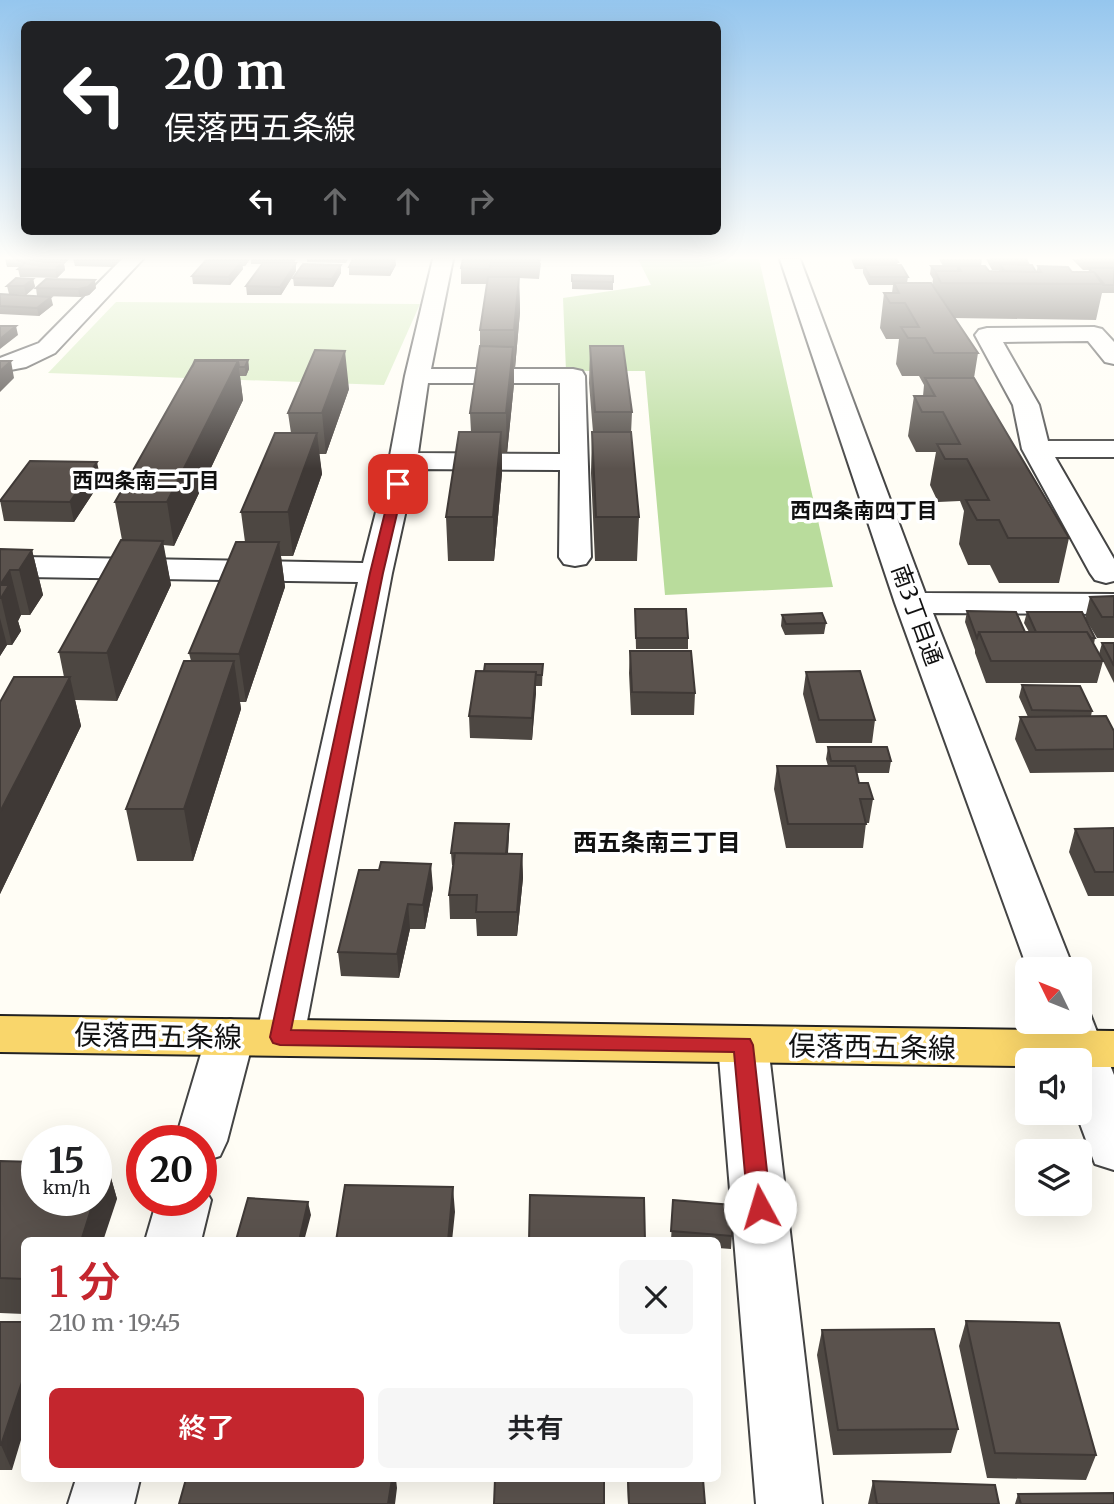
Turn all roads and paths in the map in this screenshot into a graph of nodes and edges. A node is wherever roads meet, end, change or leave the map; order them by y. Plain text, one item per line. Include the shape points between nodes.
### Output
1 (65, 329) edge
2 (427, 329) edge
3 (815, 329) edge
4 (1114, 357) edge
5 (0, 365) edge
6 (417, 376) junction
7 (1036, 449) junction
8 (1105, 449) edge
9 (403, 461) junction
10 (574, 462) junction
11 (1114, 475) edge
12 (575, 557) dead end
13 (376, 573) junction
14 (0, 575) edge
15 (1110, 589) edge
16 (912, 603) junction
17 (1046, 957) edge
18 (0, 1034) edge
19 (230, 1037) junction
20 (280, 1037) junction
21 (1089, 1040) edge
22 (743, 1045) junction
23 (205, 1125) edge
24 (1114, 1149) edge
25 (180, 1216) edge
26 (174, 1237) edge
27 (107, 1482) edge
28 (101, 1504) edge
29 (789, 1504) edge

1 - 5 street via 47,348
2 - 6 street
3 - 16 street, 南3丁目通
4 - 7 street via 1094,334 987,335 1026,405
6 - 9 street
6 - 10 street via 573,376
7 - 8 street
7 - 15 street
8 - 11 street
9 - 10 street
9 - 13 street
10 - 12 street
13 - 14 street via 23,567
13 - 20 street
15 - 16 street
16 - 17 street, 南3丁目通
18 - 19 main road, 俣落西五条線
19 - 20 main road, 俣落西五条線
19 - 23 street
20 - 22 main road, 俣落西五条線
21 - 22 main road, 俣落西五条線
21 - 24 street
22 - 29 street
25 - 26 street
27 - 28 street

